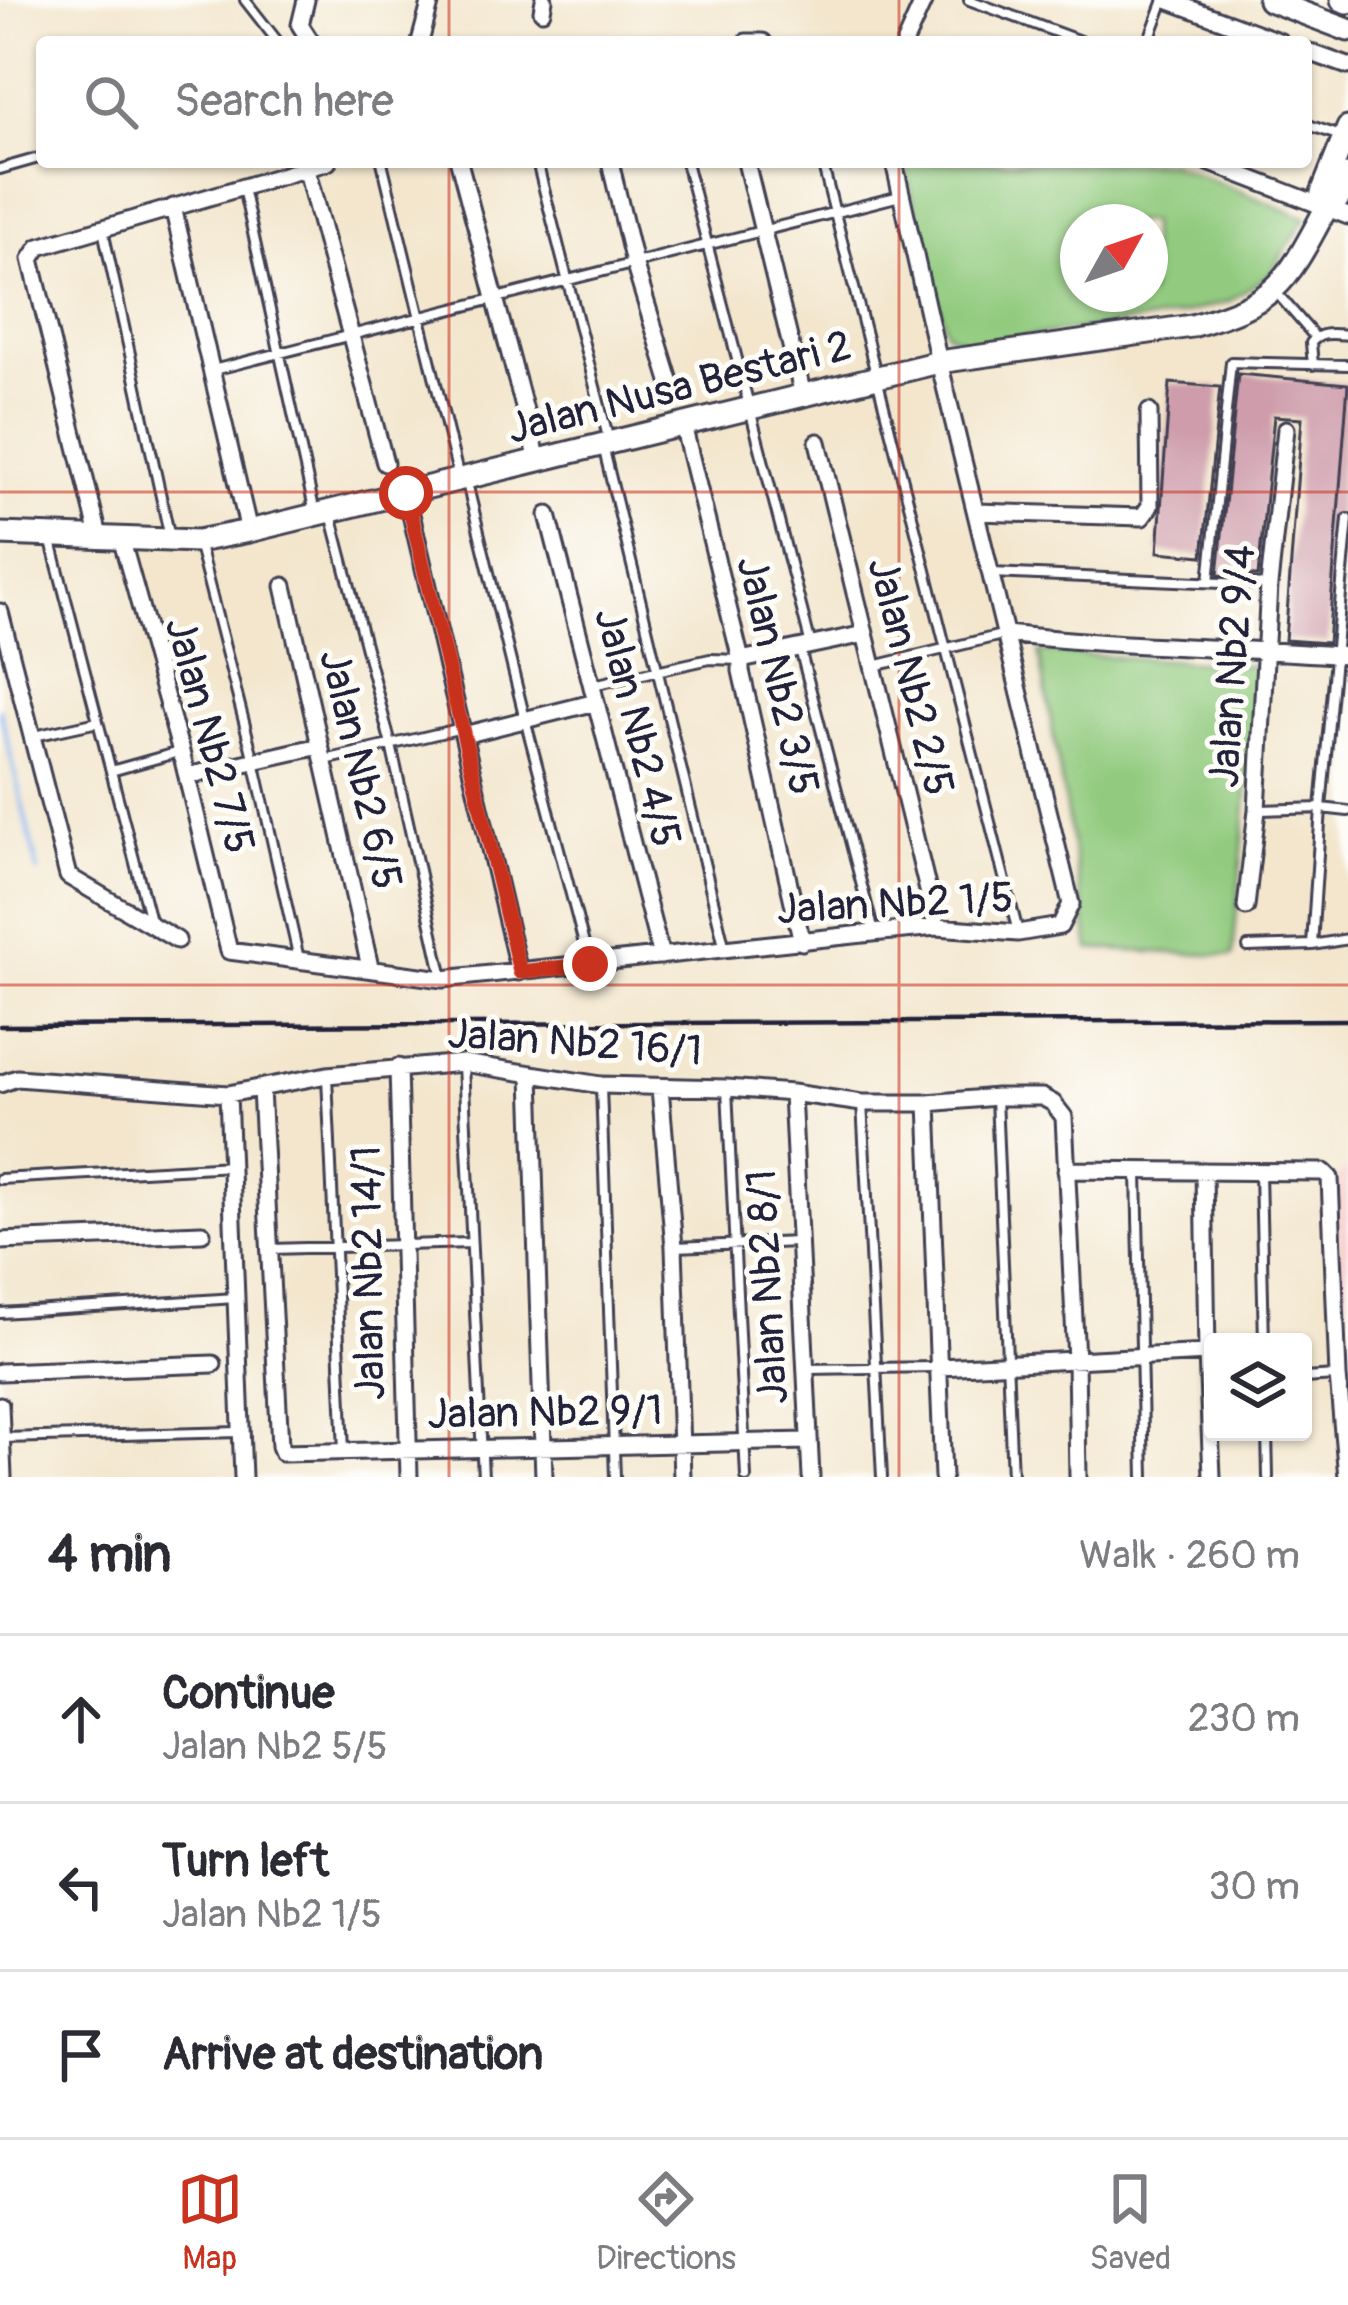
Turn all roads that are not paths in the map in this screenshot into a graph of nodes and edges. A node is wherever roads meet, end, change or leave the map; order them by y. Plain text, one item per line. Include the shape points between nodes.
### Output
1 (245, 0) edge
2 (306, 0) edge
3 (431, 0) edge
4 (924, 0) edge
5 (969, 0) edge
6 (1166, 0) edge
7 (1269, 0) edge
8 (1348, 30) edge
9 (273, 36) edge
10 (307, 36) edge
11 (422, 36) edge
12 (908, 36) edge
13 (1067, 36) edge
14 (1151, 36) edge
15 (1265, 36) edge
16 (1312, 53) edge
17 (1348, 67) edge
18 (1312, 125) edge
19 (1346, 133) edge
20 (36, 159) edge
21 (306, 168) joint
22 (383, 168) edge
23 (461, 168) edge
24 (539, 168) edge
25 (611, 168) edge
26 (688, 168) edge
27 (748, 168) edge
28 (824, 168) edge
29 (895, 168) edge
30 (1223, 168) edge
31 (0, 169) edge
32 (1348, 176) edge
33 (243, 187) junction
34 (902, 196) junction
35 (173, 207) junction
36 (1337, 212) edge
37 (835, 213) junction
38 (103, 228) junction
39 (764, 230) junction
40 (709, 244) junction
41 (634, 263) junction
42 (568, 280) junction
43 (1274, 290) junction
44 (494, 299) junction
45 (420, 317) junction
46 (351, 335) junction
47 (1348, 335) edge
48 (1315, 337) junction
49 (280, 353) junction
50 (939, 362) junction
51 (1313, 365) junction
52 (1348, 365) edge
53 (213, 370) junction
54 (877, 377) junction
55 (674, 394) dead end
56 (803, 395) junction
57 (750, 409) junction
58 (1149, 412) dead end
59 (683, 425) junction
60 (1286, 429) dead end
61 (818, 442) dead end
62 (606, 444) junction
63 (538, 460) junction
64 (385, 463) dead end
65 (463, 479) junction
66 (406, 493) junction
67 (977, 512) junction
68 (323, 513) junction
69 (548, 515) dead end
70 (1348, 519) edge
71 (249, 531) junction
72 (0, 534) edge
73 (49, 537) junction
74 (110, 537) junction
75 (171, 539) junction
76 (198, 541) junction
77 (992, 572) junction
78 (1209, 582) junction
79 (1269, 585) junction
80 (284, 586) dead end
81 (0, 612) edge
82 (865, 634) junction
83 (1006, 634) junction
84 (806, 648) junction
85 (946, 649) junction
86 (1267, 649) junction
87 (1343, 655) edge
88 (741, 660) junction
89 (873, 666) junction
90 (658, 670) junction
91 (594, 694) junction
92 (525, 719) junction
93 (98, 722) junction
94 (463, 732) junction
95 (34, 736) junction
96 (391, 745) junction
97 (181, 752) junction
98 (322, 753) junction
99 (254, 760) junction
100 (110, 770) junction
101 (187, 776) junction
102 (1322, 808) junction
103 (1257, 810) junction
104 (1348, 811) edge
105 (1246, 908) dead end
106 (152, 927) junction
107 (937, 927) junction
108 (874, 932) junction
109 (1018, 934) junction
110 (1348, 939) edge
111 (177, 940) dead end
112 (802, 942) junction
113 (1312, 945) junction
114 (1248, 947) dead end
115 (726, 950) junction
116 (229, 951) joint
117 (661, 956) junction
118 (299, 959) junction
119 (590, 964) junction
120 (370, 968) junction
121 (520, 972) junction
122 (443, 979) junction
123 (463, 1063) junction
124 (398, 1067) junction
125 (326, 1075) junction
126 (531, 1076) junction
127 (1, 1083) edge
128 (601, 1085) junction
129 (659, 1088) junction
130 (727, 1088) junction
131 (261, 1089) junction
132 (792, 1093) junction
133 (228, 1094) junction
134 (996, 1097) junction
135 (862, 1103) junction
136 (928, 1103) junction
137 (232, 1166) junction
138 (1066, 1170) junction
139 (1137, 1170) junction
140 (1204, 1171) junction
141 (1260, 1171) junction
142 (0, 1179) edge
143 (202, 1233) dead end
144 (0, 1241) edge
145 (800, 1242) junction
146 (471, 1243) junction
147 (402, 1244) junction
148 (735, 1244) junction
149 (334, 1246) junction
150 (674, 1246) junction
151 (271, 1249) junction
152 (236, 1298) junction
153 (0, 1313) edge
154 (1207, 1333) edge
155 (1264, 1333) edge
156 (1204, 1353) edge
157 (1143, 1357) junction
158 (1076, 1360) junction
159 (213, 1364) dead end
160 (1007, 1364) junction
161 (940, 1367) junction
162 (806, 1369) junction
163 (876, 1369) junction
164 (0, 1372) edge
165 (1338, 1376) junction
166 (1312, 1377) edge
167 (0, 1406) edge
168 (242, 1432) junction
169 (1345, 1435) edge
170 (2, 1438) edge
171 (809, 1441) junction
172 (1211, 1441) edge
173 (1267, 1441) edge
174 (743, 1442) junction
175 (682, 1444) junction
176 (614, 1445) junction
177 (543, 1447) junction
178 (483, 1448) junction
179 (408, 1450) junction
180 (344, 1452) junction
181 (3, 1477) edge
182 (243, 1477) edge
183 (409, 1477) edge
184 (483, 1477) edge
185 (544, 1477) edge
186 (615, 1477) edge
187 (682, 1477) edge
188 (746, 1477) edge
189 (811, 1477) edge
190 (882, 1477) edge
191 (943, 1477) edge
192 (1012, 1477) edge
193 (1078, 1477) edge
194 (1144, 1477) edge
195 (1212, 1477) edge
196 (1268, 1477) edge
197 (1347, 1477) edge

1 - 9 lane
2 - 10 street via 300,25
3 - 11 street
4 - 12 street
5 - 13 lane
6 - 14 lane
6 - 15 street
7 - 8 street
16 - 17 street
18 - 19 lane
19 - 36 street, Jalan Nusa Bestari 2 via 1322,193
20 - 31 lane
21 - 33 street
21 - 46 street
22 - 45 lane
23 - 44 street
24 - 42 lane
25 - 41 street
26 - 40 lane
27 - 39 street
28 - 37 lane
29 - 34 street, Jalan Nb2 1/5
30 - 36 street
32 - 36 street, Jalan Nusa Bestari 2
33 - 35 street
33 - 49 lane
34 - 37 lane
34 - 50 street, Jalan Nb2 1/5
35 - 38 street
35 - 53 street
36 - 43 street, Jalan Nusa Bestari 2
37 - 39 lane
37 - 54 lane
38 - 74 street, Jalan Nb2 7/5 via 39,247 31,259
38 - 75 lane
39 - 40 lane
39 - 56 street
40 - 41 lane
40 - 57 lane
41 - 42 lane
41 - 55 street
42 - 44 lane
42 - 62 lane
43 - 48 lane
43 - 50 street, Jalan Nusa Bestari 2 via 1192,326
44 - 45 lane
44 - 63 street
45 - 46 lane
45 - 65 lane
46 - 49 lane
46 - 64 street
47 - 48 lane
48 - 51 lane
49 - 53 lane
49 - 68 lane
50 - 54 street, Jalan Nusa Bestari 2
50 - 67 street, Jalan Nb2 1/5
51 - 52 lane
51 - 78 lane via 1231,362
53 - 71 street
54 - 56 street, Jalan Nusa Bestari 2
54 - 85 lane
56 - 57 street, Jalan Nusa Bestari 2
57 - 59 street, Jalan Nusa Bestari 2
57 - 84 lane
58 - 67 street via 1150,506 1142,517
59 - 62 street, Jalan Nusa Bestari 2
59 - 88 street, Jalan Nb2 3/5
60 - 79 street, Jalan Nb2 9/4
61 - 82 street, Jalan Nb2 2/5
62 - 63 street, Jalan Nusa Bestari 2
62 - 90 lane
63 - 65 street, Jalan Nusa Bestari 2
65 - 66 street, Jalan Nusa Bestari 2
65 - 92 lane
66 - 68 street, Jalan Nusa Bestari 2
66 - 94 street
67 - 77 street, Jalan Nb2 1/5
68 - 71 street, Jalan Nusa Bestari 2
68 - 96 lane
69 - 91 street, Jalan Nb2 4/5
70 - 87 lane
71 - 76 street, Jalan Nusa Bestari 2
72 - 73 street, Jalan Nusa Bestari 2
73 - 74 street, Jalan Nusa Bestari 2
73 - 93 lane
74 - 75 street, Jalan Nusa Bestari 2
74 - 97 street, Jalan Nb2 7/5
75 - 76 street, Jalan Nusa Bestari 2
76 - 99 lane
77 - 78 lane
77 - 83 street, Jalan Nb2 1/5
78 - 79 lane
79 - 86 street, Jalan Nb2 9/4
80 - 98 street, Jalan Nb2 6/5
81 - 95 street
82 - 84 street
82 - 89 street, Jalan Nb2 2/5
83 - 85 lane
83 - 86 street
83 - 109 street, Jalan Nb2 1/5 via 1071,904 1060,926
84 - 88 street
84 - 108 lane
85 - 89 lane
85 - 109 lane
86 - 87 street
86 - 103 street, Jalan Nb2 9/4
87 - 102 lane
88 - 90 lane
88 - 112 street, Jalan Nb2 3/5
89 - 107 street, Jalan Nb2 2/5
90 - 91 lane
90 - 115 lane
91 - 92 street
91 - 117 street, Jalan Nb2 4/5
92 - 94 street
92 - 119 lane
93 - 95 lane
93 - 100 lane
94 - 96 lane
94 - 121 street
95 - 106 street via 68,876
96 - 98 lane
96 - 122 lane
97 - 100 lane
97 - 101 street, Jalan Nb2 7/5
98 - 99 street
98 - 120 street, Jalan Nb2 6/5
99 - 101 street
99 - 118 lane
100 - 106 lane
101 - 116 street, Jalan Nb2 7/5
102 - 103 lane
102 - 104 lane
102 - 113 lane
103 - 105 street, Jalan Nb2 9/4
106 - 111 street
107 - 108 street, Jalan Nb2 1/5
107 - 109 street, Jalan Nb2 1/5
108 - 112 street, Jalan Nb2 1/5
110 - 113 lane
112 - 115 street, Jalan Nb2 1/5
113 - 114 lane
115 - 117 street, Jalan Nb2 1/5
116 - 118 street, Jalan Nb2 1/5
117 - 119 street, Jalan Nb2 1/5
118 - 120 street, Jalan Nb2 1/5
119 - 121 street, Jalan Nb2 1/5
120 - 122 street, Jalan Nb2 1/5
121 - 122 street, Jalan Nb2 1/5
123 - 124 street, Jalan Nb2 16/1
123 - 126 street, Jalan Nb2 16/1
123 - 146 lane
124 - 125 street, Jalan Nb2 16/1
124 - 147 street, Jalan Nb2 14/1
125 - 131 street, Jalan Nb2 16/1
125 - 149 lane
126 - 128 street, Jalan Nb2 16/1
126 - 177 street
127 - 133 street, Jalan Nb2 16/1
128 - 129 street, Jalan Nb2 16/1
128 - 176 lane
129 - 130 street, Jalan Nb2 16/1
129 - 150 street
130 - 132 street, Jalan Nb2 16/1
130 - 148 lane
131 - 133 street, Jalan Nb2 16/1
131 - 151 street
132 - 135 street, Jalan Nb2 16/1
132 - 145 street, Jalan Nb2 8/1
133 - 137 street
134 - 136 street, Jalan Nb2 16/1
134 - 138 street, Jalan Nb2 16/1 via 1053,1103 1064,1117
134 - 160 lane
135 - 136 street, Jalan Nb2 16/1
135 - 163 lane
136 - 161 street
137 - 142 lane
137 - 152 street
138 - 139 street
138 - 158 street
139 - 140 street
139 - 157 lane
140 - 141 street
140 - 154 street
141 - 155 lane
141 - 165 street via 1316,1170 1330,1178
143 - 144 street
145 - 148 lane
145 - 162 street, Jalan Nb2 8/1
146 - 147 lane
146 - 178 lane
147 - 149 lane
147 - 179 street, Jalan Nb2 14/1
148 - 150 lane
148 - 174 lane
149 - 151 lane
149 - 180 lane
150 - 175 street
151 - 180 street, Jalan Nb2 9/1 via 280,1446 283,1453
152 - 153 lane
152 - 168 street
156 - 157 street
157 - 158 street
157 - 194 lane
158 - 160 street
158 - 193 street
159 - 164 street
160 - 161 street
160 - 192 lane
161 - 163 lane
161 - 191 street
162 - 163 lane
162 - 171 street, Jalan Nb2 8/1
163 - 190 lane
165 - 166 lane
165 - 169 street
167 - 170 street
168 - 170 lane
168 - 182 street
169 - 197 street
170 - 181 street
171 - 174 street, Jalan Nb2 9/1
171 - 189 street, Jalan Nb2 8/1
172 - 195 street
173 - 196 lane
174 - 175 street, Jalan Nb2 9/1
174 - 188 lane
175 - 176 street, Jalan Nb2 9/1
175 - 187 street
176 - 177 street, Jalan Nb2 9/1
176 - 186 lane
177 - 178 street, Jalan Nb2 9/1
177 - 185 street
178 - 179 street, Jalan Nb2 9/1
178 - 184 lane
179 - 180 street, Jalan Nb2 9/1
179 - 183 street, Jalan Nb2 14/1

